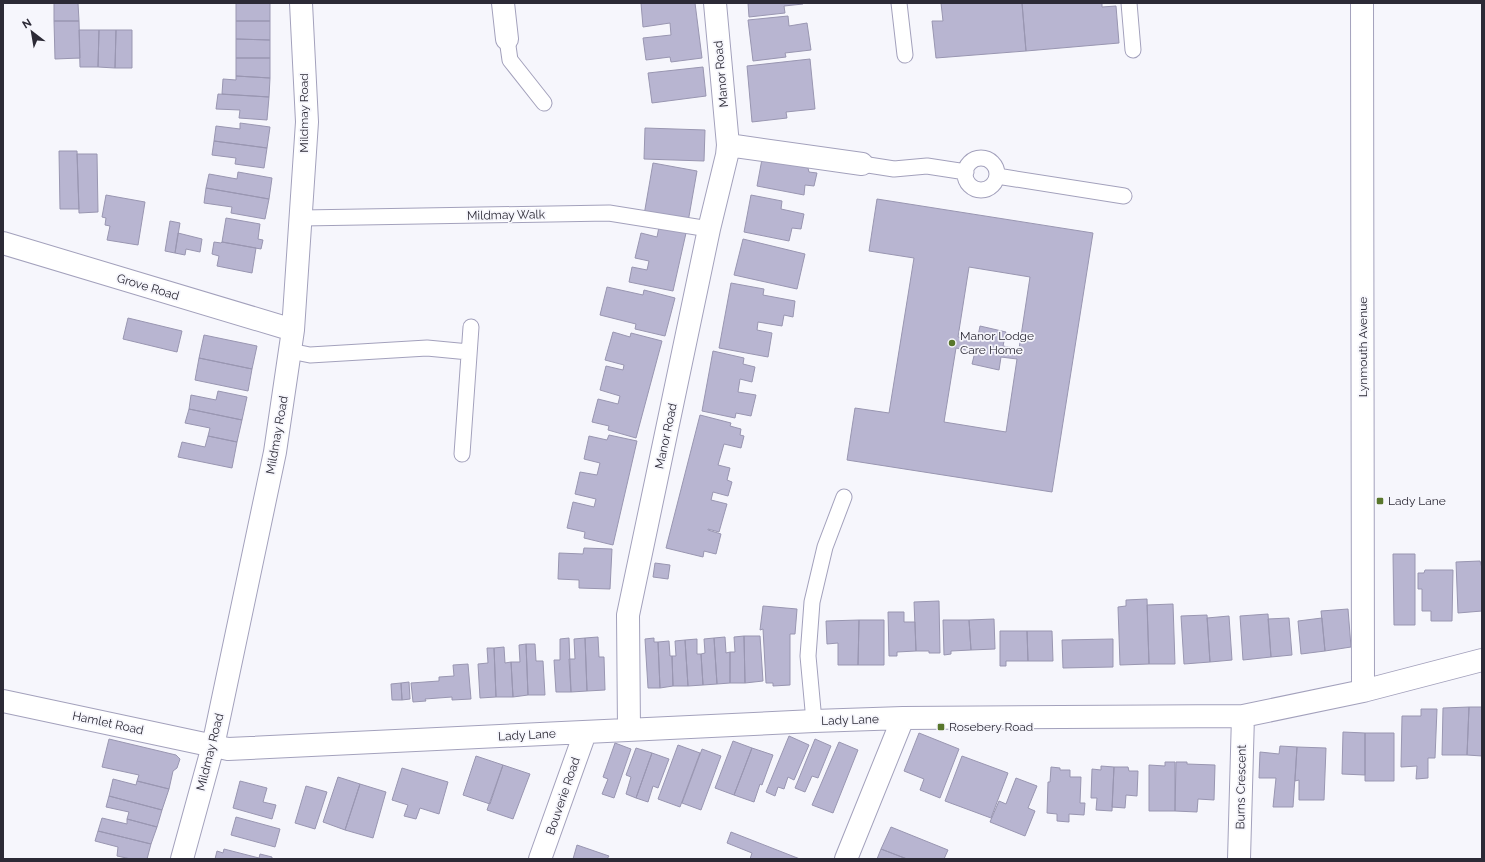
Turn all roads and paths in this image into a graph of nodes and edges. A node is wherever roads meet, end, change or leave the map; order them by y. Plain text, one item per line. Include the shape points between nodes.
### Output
1 (301, 3) edge
2 (502, 3) edge
3 (715, 3) edge
4 (899, 3) edge
5 (1129, 3) edge
6 (1362, 3) edge
7 (507, 39) joint
8 (1133, 50) dead end
9 (905, 55) dead end
10 (544, 103) dead end
11 (728, 145) junction
12 (862, 164) joint
13 (966, 172) junction
14 (997, 176) junction
15 (1124, 196) dead end
16 (302, 218) junction
17 (709, 229) junction
18 (3, 243) edge
19 (471, 327) dead end
20 (292, 340) junction
21 (469, 352) junction
22 (462, 454) dead end
23 (844, 497) dead end
24 (1482, 660) edge
25 (1363, 691) junction
26 (3, 701) edge
27 (1243, 716) junction
28 (903, 718) junction
29 (814, 721) junction
30 (629, 730) junction
31 (585, 732) junction
32 (213, 746) junction
33 (182, 859) edge
34 (540, 859) edge
35 (846, 859) edge
36 (1239, 859) edge

1 - 16 street, Mildmay Road via 307,122
2 - 7 street
3 - 11 street, Manor Road
4 - 9 lane
5 - 8 lane
6 - 25 street, Lynmouth Avenue
7 - 10 lane via 510,60
11 - 12 street
11 - 17 street, Manor Road
12 - 13 lane via 894,169 928,166
13 - 14 lane via 968,183 982,190 992,185
13 - 14 lane via 974,160 983,158 992,162
14 - 15 lane
16 - 17 lane, Mildmay Walk via 609,213
16 - 20 street, Mildmay Road
17 - 30 street, Manor Road via 628,615
18 - 20 street, Grove Road
19 - 21 lane
20 - 21 lane via 310,355 427,348
20 - 32 street, Mildmay Road via 275,452
21 - 22 lane
23 - 29 lane via 825,547 812,602 808,656
24 - 25 street, Lady Lane
25 - 27 street, Lady Lane
26 - 32 street, Hamlet Road
27 - 28 street, Lady Lane
27 - 36 street, Burns Crescent
28 - 29 street, Lady Lane
28 - 35 street
29 - 30 street, Lady Lane
30 - 31 street, Lady Lane
31 - 32 street, Lady Lane via 228,749
31 - 34 street, Bouverie Road
32 - 33 street, Mildmay Road

